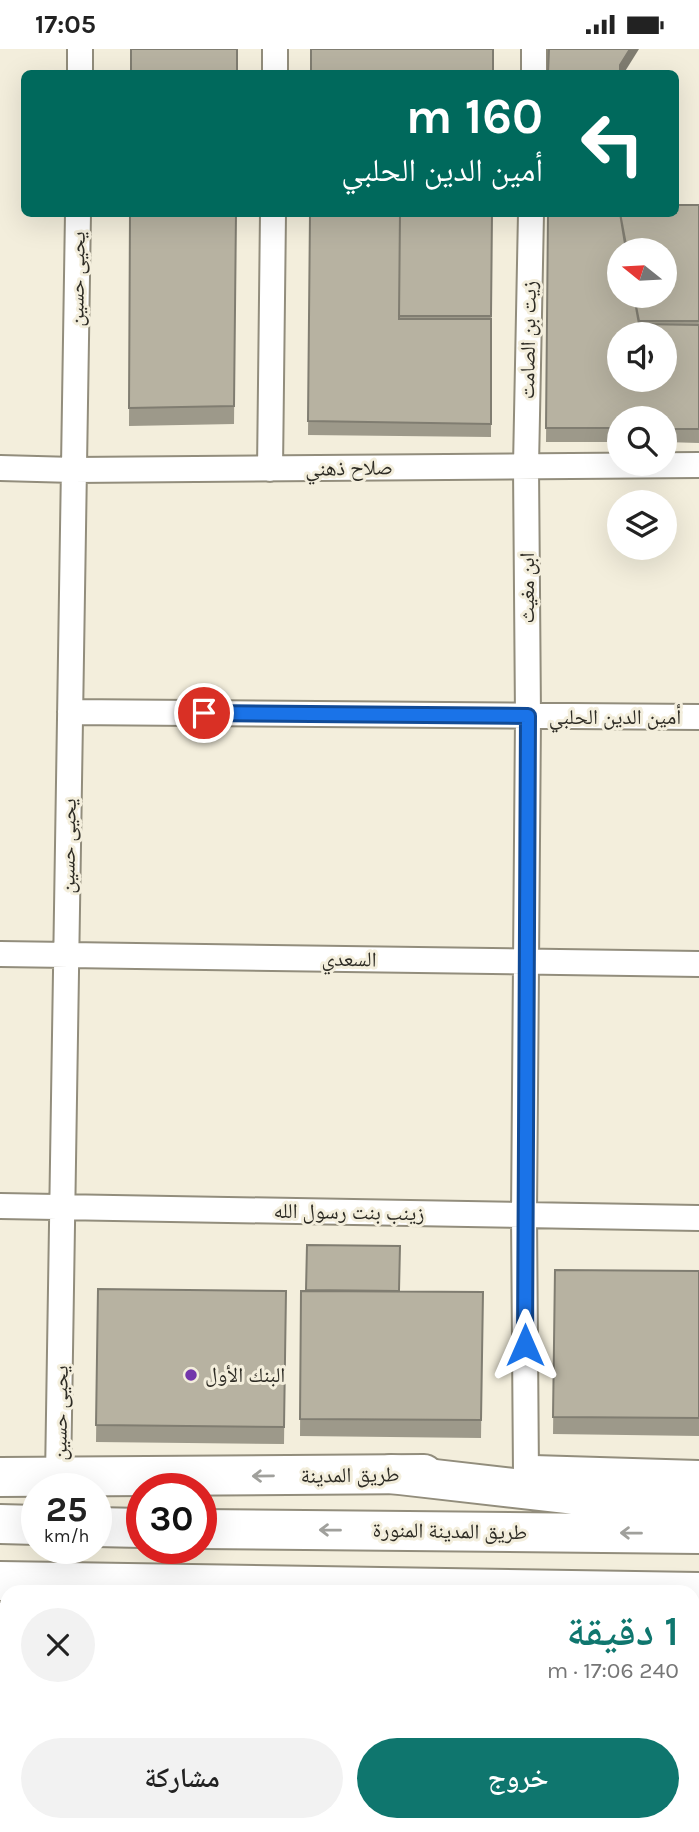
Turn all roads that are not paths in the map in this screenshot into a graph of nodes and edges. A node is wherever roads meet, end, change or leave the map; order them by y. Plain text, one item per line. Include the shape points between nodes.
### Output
1 (80, 49) edge
2 (275, 49) edge
3 (534, 49) edge
4 (80, 70) edge
5 (275, 70) edge
6 (534, 70) edge
7 (78, 217) edge
8 (273, 217) edge
9 (531, 217) edge
10 (699, 465) edge
11 (526, 466) junction
12 (0, 468) edge
13 (270, 469) junction
14 (74, 470) junction
15 (69, 712) junction
16 (528, 713) junction
17 (699, 717) edge
18 (0, 954) edge
19 (66, 955) junction
20 (526, 961) junction
21 (699, 964) edge
22 (0, 1206) edge
23 (63, 1207) junction
24 (524, 1215) junction
25 (699, 1218) edge
26 (58, 1473) edge
27 (391, 1474) junction
28 (526, 1475) junction
29 (0, 1477) edge
30 (21, 1478) edge
31 (112, 1478) edge
32 (699, 1480) edge
33 (699, 1509) edge
34 (0, 1524) edge
35 (21, 1525) edge
36 (217, 1529) edge
37 (699, 1534) edge
38 (0, 1581) edge
39 (280, 1585) edge

1 - 4 street
2 - 5 street
3 - 6 street
7 - 14 street, يحيى حسين
8 - 13 street
9 - 11 street, زيت بن الصامت
10 - 11 street, صلاح ذهني
11 - 13 street, صلاح ذهني
11 - 16 street, ابن مغيث
12 - 14 street, صلاح ذهني
13 - 14 street, صلاح ذهني
14 - 15 street, يحيى حسين
15 - 16 street, أمين الدين الحلبي
15 - 19 street, يحيى حسين
16 - 17 street, أمين الدين الحلبي
16 - 20 street, ابن مغيث
18 - 19 street, السعدي
19 - 20 street, السعدي
19 - 23 street, يحيى حسين
20 - 21 street, السعدي
20 - 24 street, ابن مغيث
22 - 23 street, زينب بنت رسول الله
23 - 24 street, زينب بنت رسول الله
23 - 26 street, يحيى حسين
24 - 25 street, زينب بنت رسول الله
24 - 28 street, ابن مغيث
27 - 28 main road, طريق المدينة
27 -> 31 main road, طريق المدينة
27 - 33 main road
28 - 32 main road, طريق المدينة
29 - 30 main road, طريق المدينة
34 - 35 main road
37 -> 36 main road, طريق المدينة المنورة
38 - 39 main road

